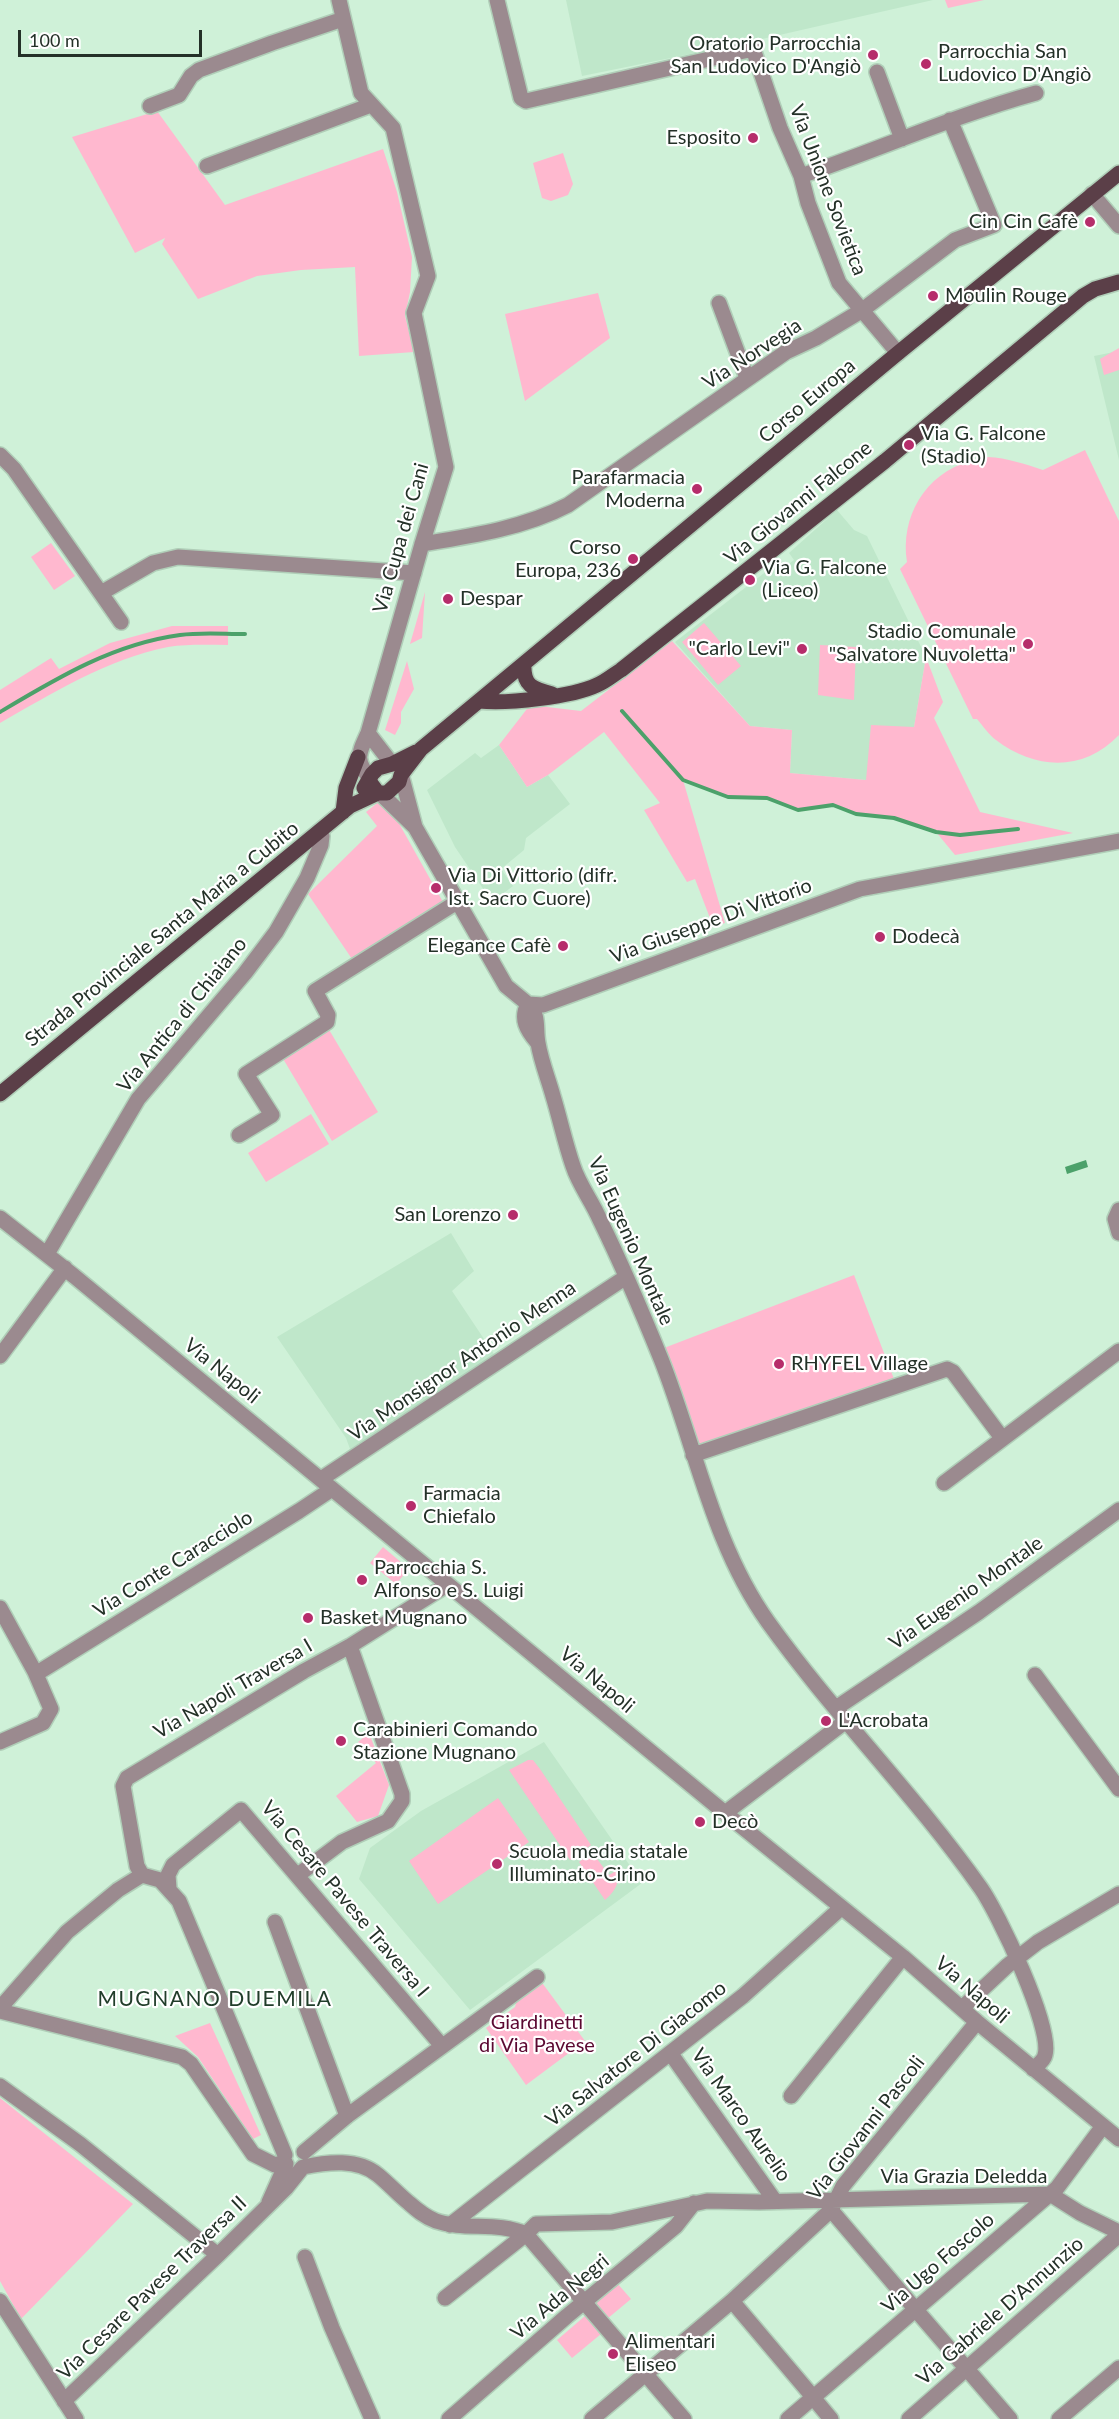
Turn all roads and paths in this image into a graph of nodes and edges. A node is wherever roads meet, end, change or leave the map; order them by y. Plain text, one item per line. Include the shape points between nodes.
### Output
1 (339, 0) edge
2 (497, 0) edge
3 (343, 19) junction
4 (877, 72) dead end
5 (1036, 93) dead end
6 (371, 105) junction
7 (150, 106) dead end
8 (950, 120) junction
9 (902, 139) junction
10 (207, 166) dead end
11 (1119, 173) edge
12 (801, 176) junction
13 (1092, 194) junction
14 (1119, 226) edge
15 (1119, 282) edge
16 (718, 303) dead end
17 (861, 311) junction
18 (898, 353) junction
19 (747, 378) junction
20 (0, 455) edge
21 (422, 544) junction
22 (414, 573) junction
23 (101, 592) junction
24 (121, 622) dead end
25 (524, 664) junction
26 (554, 695) junction
27 (479, 701) junction
28 (368, 733) junction
29 (358, 757) junction
30 (398, 772) junction
31 (375, 787) junction
32 (346, 809) junction
33 (415, 827) junction
34 (320, 831) junction
35 (1119, 841) edge
36 (457, 902) junction
37 (528, 1004) junction
38 (0, 1094) edge
39 (239, 1135) dead end
40 (1119, 1210) edge
41 (0, 1218) edge
42 (1119, 1233) edge
43 (47, 1254) junction
44 (65, 1268) junction
45 (626, 1277) junction
46 (27, 1317) junction
47 (0, 1342) edge
48 (1119, 1351) edge
49 (0, 1356) edge
50 (1002, 1438) junction
51 (693, 1455) junction
52 (944, 1483) dead end
53 (327, 1484) junction
54 (1119, 1510) edge
55 (447, 1585) junction
56 (0, 1608) edge
57 (6, 1635) edge
58 (350, 1646) junction
59 (35, 1672) junction
60 (1035, 1676) dead end
61 (836, 1708) junction
62 (846, 1721) junction
63 (0, 1742) edge
64 (1119, 1789) edge
65 (725, 1813) junction
66 (142, 1875) junction
67 (298, 1875) junction
68 (170, 1888) junction
69 (1119, 1894) edge
70 (841, 1908) junction
71 (275, 1922) dead end
72 (903, 1957) junction
73 (1017, 1958) junction
74 (537, 1977) dead end
75 (962, 2008) junction
76 (0, 2010) edge
77 (977, 2022) junction
78 (442, 2046) junction
79 (671, 2054) junction
80 (1033, 2069) junction
81 (0, 2086) edge
82 (790, 2096) dead end
83 (347, 2116) junction
84 (1103, 2126) junction
85 (1119, 2139) edge
86 (285, 2160) junction
87 (303, 2162) junction
88 (1050, 2194) junction
89 (775, 2201) junction
90 (693, 2203) junction
91 (834, 2204) junction
92 (268, 2205) junction
93 (450, 2224) junction
94 (1119, 2233) edge
95 (526, 2234) junction
96 (218, 2255) junction
97 (305, 2257) dead end
98 (446, 2298) dead end
99 (0, 2301) edge
100 (732, 2301) junction
101 (585, 2304) junction
102 (914, 2307) junction
103 (1119, 2368) edge
104 (967, 2369) junction
105 (645, 2373) junction
106 (815, 2399) junction
107 (64, 2401) junction
108 (76, 2419) edge
109 (372, 2419) edge
110 (449, 2419) edge
111 (592, 2419) edge
112 (684, 2419) edge
113 (788, 2419) edge
114 (831, 2419) edge
115 (909, 2419) edge
116 (1010, 2419) edge
117 (1059, 2419) edge

1 - 3 street, Via Cupa dei Cani
2 - 12 street, Via Unione Sovietica via 521,98 526,100 753,49
3 - 6 street, Via Cupa dei Cani via 361,93
3 - 7 street via 199,70 179,95
4 - 9 street
5 - 8 street
6 - 10 street
6 - 21 street, Via Cupa dei Cani via 393,128 428,276 414,313 446,467
8 - 9 street
8 - 17 street, Via Norvegia via 994,225 955,240
9 - 12 street
11 - 13 main road, Corso Europa
12 - 17 street, Via Unione Sovietica via 839,283
13 - 14 street
13 - 18 main road, Corso Europa
15 - 26 main road, Via Giovanni Falcone via 1083,296 621,670 597,686
16 - 19 street
17 - 18 street, Via Unione Sovietica
17 - 19 street, Via Norvegia
18 - 25 main road, Corso Europa
19 - 21 street, Via Norvegia via 568,506 517,525
20 - 23 street
21 - 22 street, Via Cupa dei Cani
22 - 23 street via 178,557 153,563
22 - 28 street, Via Cupa dei Cani
23 - 24 street
25 - 26 main road via 527,683
25 - 27 main road, Corso Europa
26 - 27 main road, Via Giovanni Falcone via 503,703
27 - 30 main road, Corso Europa
28 - 29 street, Via Cupa dei Cani
28 - 30 street
29 - 31 street
29 - 32 main road via 346,788
30 - 31 main road via 393,788
30 - 31 main road via 378,768
30 - 33 street
31 - 32 main road, Strada Provinciale Santa Maria a Cubito
31 - 33 street
32 - 34 main road, Strada Provinciale Santa Maria a Cubito
33 - 36 street
34 - 38 main road, Strada Provinciale Santa Maria a Cubito
34 - 43 street, Via Antica di Chiaiano via 318,853 276,933 138,1098
35 - 37 street, Via Giuseppe Di Vittorio via 860,889 543,1005
36 - 37 street via 506,986
36 - 39 street via 315,991 328,1015 327,1022 246,1074 272,1115
37 - 45 street, Via Eugenio Montale via 526,1026 537,1042 573,1166
40 - 42 street via 1115,1219
41 - 43 street, Via Napoli
43 - 44 street, Via Napoli
44 - 46 street
44 - 53 street, Via Napoli
45 - 51 street, Via Eugenio Montale via 672,1386
45 - 53 street, Via Monsignor Antonio Menna
46 - 47 street
46 - 49 street
48 - 50 street
50 - 51 street via 947,1369
50 - 52 street
51 - 61 street, Via Eugenio Montale via 735,1565 767,1620
53 - 55 street, Via Napoli
53 - 59 street, Via Conte Caracciolo via 89,1641
54 - 61 street, Via Eugenio Montale via 979,1612
55 - 58 street, Via Napoli Traversa I
55 - 65 street, Via Napoli
56 - 57 street
57 - 59 street
58 - 66 street, Via Napoli Traversa I via 127,1778 123,1786 137,1866
58 - 67 street via 402,1801 388,1821 342,1842
59 - 63 street via 50,1713 43,1723
60 - 64 street
61 - 62 street, Via Eugenio Montale
62 - 65 street
62 - 73 street, Via Eugenio Montale via 980,1887
65 - 70 street, Via Napoli
66 - 68 street via 160,1880
66 - 76 street via 67,1932
67 - 68 street, Via Cesare Pavese Traversa I via 239,1810 173,1865 169,1870
67 - 78 street, Via Cesare Pavese Traversa I
68 - 86 street via 179,1901
69 - 73 street
70 - 72 street, Via Napoli
70 - 79 street, Via Salvatore Di Giacomo
71 - 83 street
72 - 75 street, Via Napoli
72 - 82 street
73 - 75 street
73 - 80 street, Via Eugenio Montale via 1044,2036 1045,2053
74 - 78 street
75 - 77 street, Via Napoli
76 - 86 street via 182,2057 191,2064 253,2154 275,2164
77 - 80 street, Via Napoli
77 - 91 street, Via Giovanni Pascoli via 843,2186
78 - 83 street
79 - 89 street, Via Marco Aurelio
79 - 93 street, Via Salvatore Di Giacomo
80 - 84 street, Via Napoli
81 - 96 street via 80,2144
83 - 87 street
84 - 85 street, Via Napoli
84 - 88 street, Via Ugo Foscolo
86 - 87 street via 292,2148 299,2148
86 - 92 street, Via Cesare Pavese Traversa II
87 - 92 street, Via Cesare Pavese Traversa II via 286,2188
87 - 93 street via 351,2163 366,2168 429,2218
88 - 91 street, Via Grazia Deledda
88 - 94 street, Via Grazia Deledda
88 - 102 street, Via Ugo Foscolo
89 - 90 street, Via Grazia Deledda
89 - 91 street, Via Grazia Deledda
90 - 95 street, Via Grazia Deledda via 612,2223 544,2222 532,2226
90 - 101 street, Via Ada Negri via 676,2226
91 - 100 street, Via Giovanni Pascoli
91 - 102 street
92 - 96 street, Via Cesare Pavese Traversa II
93 - 95 street via 491,2225
94 - 104 street, Via Gabriele D'Annunzio
95 - 98 street, Via Grazia Deledda
95 - 101 street
96 - 107 street, Via Cesare Pavese Traversa II
97 - 109 street
99 - 107 street
100 - 105 street, Via Giovanni Pascoli
100 - 106 street
101 - 105 street
101 - 110 street, Via Ada Negri
102 - 104 street
102 - 106 street, Via Ugo Foscolo
103 - 117 street
104 - 115 street, Via Gabriele D'Annunzio
104 - 116 street
105 - 111 street, Via Giovanni Pascoli
105 - 112 street
106 - 113 street, Via Ugo Foscolo
106 - 114 street
107 - 108 street

